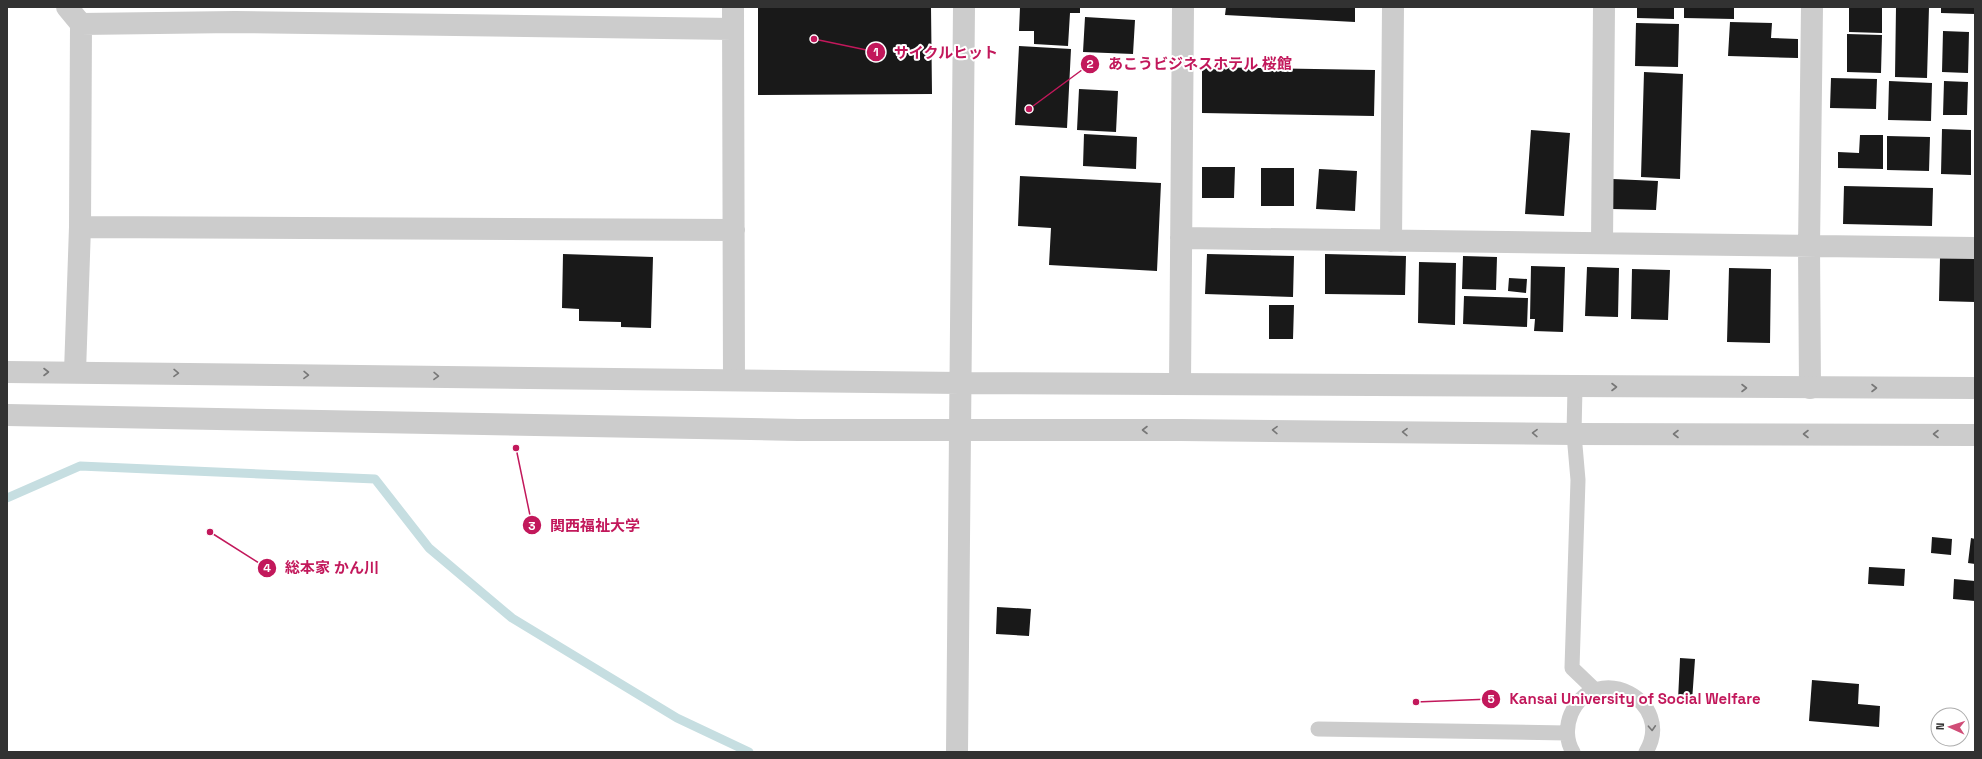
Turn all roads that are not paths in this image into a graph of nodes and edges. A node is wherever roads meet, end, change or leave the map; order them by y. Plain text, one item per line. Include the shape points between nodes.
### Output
1 (67, 7) edge
2 (253, 7) edge
3 (732, 7) edge
4 (964, 7) edge
5 (1184, 7) edge
6 (1393, 7) edge
7 (1604, 7) edge
8 (1812, 7) edge
9 (235, 22) junction
10 (81, 24) junction
11 (732, 29) junction
12 (80, 227) junction
13 (734, 230) junction
14 (1181, 238) junction
15 (1391, 241) junction
16 (1602, 243) junction
17 (1809, 246) junction
18 (1975, 248) edge
19 (7, 372) edge
20 (75, 372) junction
21 (734, 380) junction
22 (960, 383) junction
23 (1180, 383) junction
24 (1575, 387) junction
25 (1810, 388) junction
26 (1975, 388) edge
27 (7, 415) edge
28 (961, 430) junction
29 (1574, 434) junction
30 (1975, 435) edge
31 (1594, 690) junction
32 (1318, 729) dead end
33 (1567, 733) junction
34 (957, 752) edge
35 (1573, 752) edge
36 (1646, 752) edge

1 - 10 street
2 - 9 street
3 - 11 street
4 - 22 street
5 - 14 street
6 - 15 street
7 - 16 street
8 - 17 street
9 - 10 street
9 - 11 street
10 - 12 street
11 - 13 street
12 - 13 street
12 - 20 street
13 - 21 street
14 - 15 street
14 - 23 street
15 - 16 street
16 - 17 street
17 - 18 street
17 - 25 street
19 -> 20 street
20 -> 21 street
21 - 22 street
22 - 23 street
22 - 28 street
23 - 24 street
24 -> 25 street
24 - 29 lane
25 -> 26 street
27 - 28 street via 798,430
29 -> 28 street
28 - 34 street
30 -> 29 street
29 - 31 lane via 1578,480 1572,668
31 - 33 lane via 1574,707 1568,720
31 -> 36 lane via 1607,687 1621,689 1634,695 1644,705 1651,718 1653,732
32 - 33 lane
33 - 35 lane

